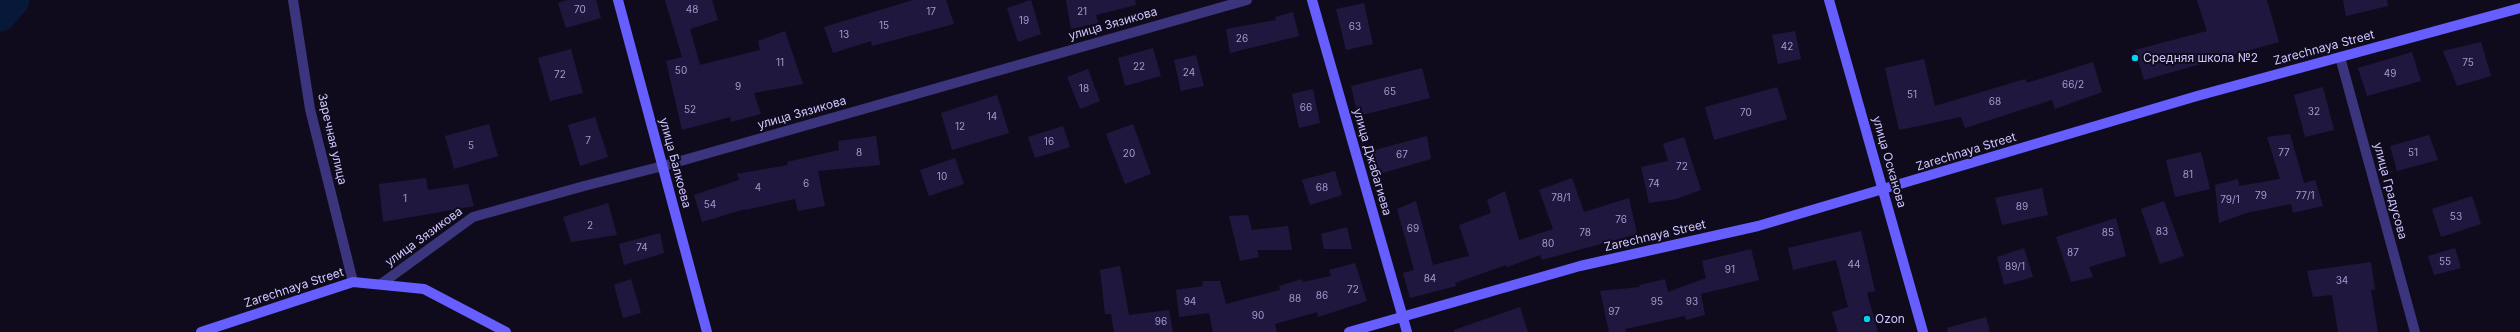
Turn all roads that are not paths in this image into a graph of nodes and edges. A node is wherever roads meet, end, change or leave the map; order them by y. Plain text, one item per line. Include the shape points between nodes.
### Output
1 (293, 0) edge
2 (618, 0) edge
3 (1247, 0) edge
4 (1312, 0) edge
5 (1829, 0) edge
6 (2520, 8) edge
7 (2340, 57) junction
8 (662, 166) junction
9 (1884, 190) junction
10 (353, 282) junction
11 (381, 284) junction
12 (1403, 318) junction
13 (201, 332) edge
14 (506, 332) edge
15 (707, 332) edge
16 (1349, 332) edge
17 (1407, 332) edge
18 (1923, 332) edge
19 (2415, 332) edge

1 - 10 street, Заречная улица via 310,109
2 - 8 street, улица Балкоева
3 - 8 street, улица Зязикова
4 - 12 street, улица Джабагиева
5 - 9 street, улица Осканова
6 - 7 street, Zarechnaya Street
7 - 9 street, Zarechnaya Street via 2198,96
7 - 19 street, улица Градусова
8 - 11 street, улица Зязикова via 473,217
8 - 15 street, улица Балкоева
9 - 12 street, Zarechnaya Street via 1758,226 1580,266
9 - 18 street, улица Осканова
10 - 11 street, Zarechnaya Street
10 - 13 street, Zarechnaya Street
11 - 14 street, Zarechnaya Street via 424,289
12 - 16 street, Zarechnaya Street
12 - 17 street, улица Джабагиева

